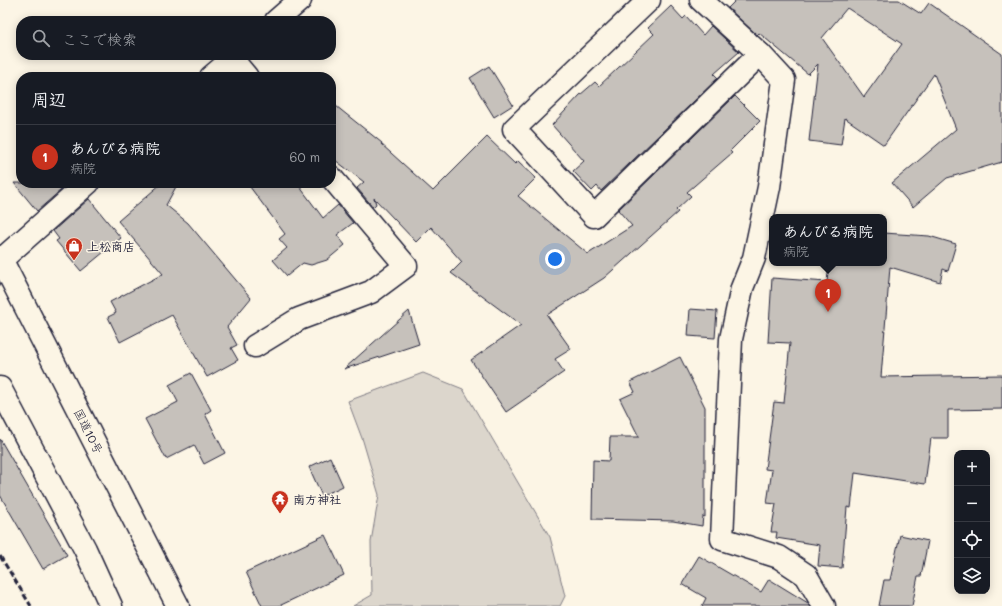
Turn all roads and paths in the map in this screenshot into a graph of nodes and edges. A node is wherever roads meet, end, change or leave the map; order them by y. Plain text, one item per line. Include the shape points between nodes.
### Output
1 (300, 0) edge
2 (649, 0) edge
3 (701, 0) edge
4 (282, 16) edge
5 (760, 54) junction
6 (231, 60) edge
7 (236, 60) edge
8 (217, 72) edge
9 (244, 72) edge
10 (336, 182) edge
11 (82, 188) edge
12 (0, 259) edge
13 (255, 346) dead end
14 (1, 390) edge
15 (112, 606) edge
16 (178, 606) edge
17 (824, 606) edge

1 - 4 main road
2 - 5 main road via 514,130 594,216
3 - 5 main road
5 - 17 main road via 784,80 769,187 754,258 742,288 731,339 722,539 779,557 806,575
6 - 8 main road
7 - 9 main road
10 - 13 main road via 406,266 371,292 299,319
11 - 12 main road
12 - 16 main road, 国道10号
14 - 15 main road via 85,549

